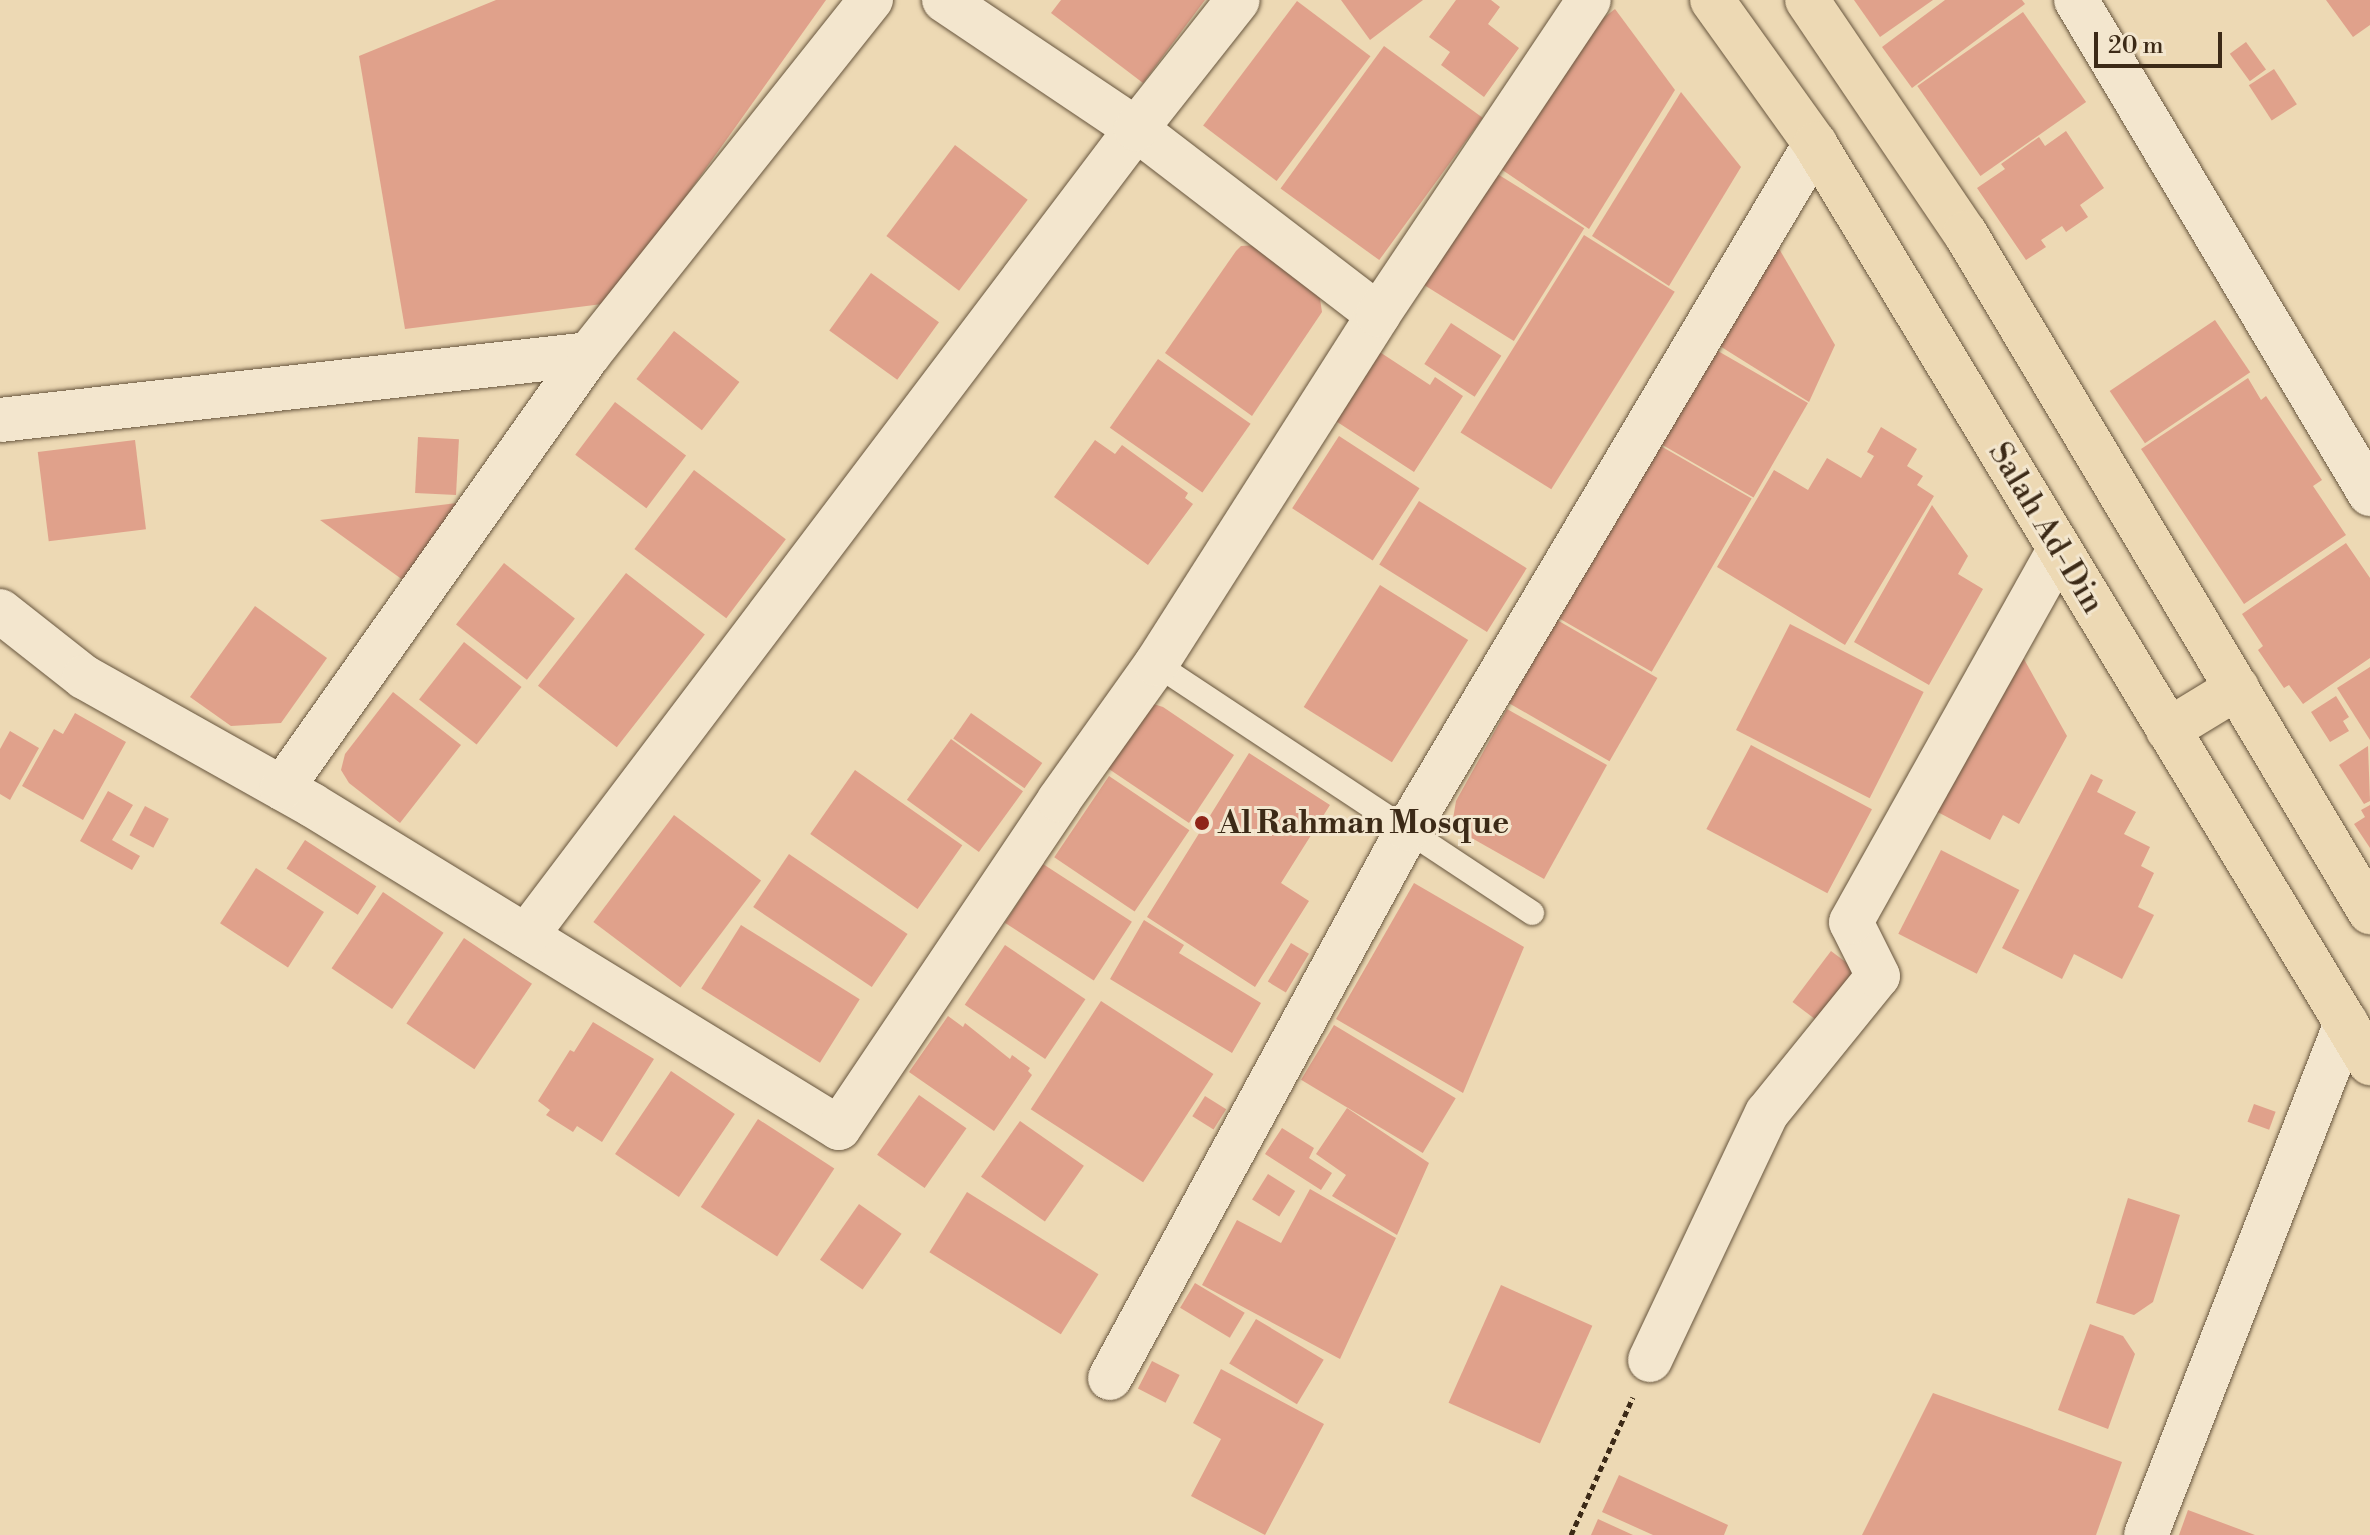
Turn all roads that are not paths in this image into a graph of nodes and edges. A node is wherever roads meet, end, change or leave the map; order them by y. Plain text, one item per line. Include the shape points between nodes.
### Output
1 (871, 0) edge
2 (944, 0) edge
3 (1238, 0) edge
4 (1589, 0) edge
5 (1712, 0) edge
6 (1807, 0) edge
7 (2076, 0) edge
8 (1136, 129) junction
9 (1815, 144) junction
10 (1378, 315) junction
11 (589, 354) junction
12 (0, 420) edge
13 (2370, 494) edge
14 (2059, 550) junction
15 (0, 611) edge
16 (1156, 664) junction
17 (2237, 688) junction
18 (2168, 730) junction
19 (282, 788) junction
20 (1408, 829) junction
21 (2370, 912) edge
22 (1532, 913) dead end
23 (526, 936) junction
24 (2346, 1023) junction
25 (2370, 1063) edge
26 (1650, 1360) road end
27 (1110, 1378) dead end
28 (2146, 1535) edge

1 - 11 street
2 - 8 street
3 - 8 street
4 - 10 street
5 - 9 main road, Salah Ad-Din
6 - 17 main road via 1965,233
7 - 13 street
8 - 10 street
8 - 23 street
9 - 14 main road, Salah Ad-Din
9 - 20 street
10 - 16 street
11 - 12 street
11 - 19 street
14 - 18 main road, Salah Ad-Din
14 - 26 street via 1851,922 1878,976 1767,1113
15 - 19 street via 84,677
16 - 20 lane
16 - 23 street via 839,1128
17 - 18 main road
17 - 21 main road
18 - 24 main road, Salah Ad-Din
19 - 23 street
20 - 22 lane
20 - 27 street
24 - 25 main road, Salah Ad-Din
24 - 28 street

